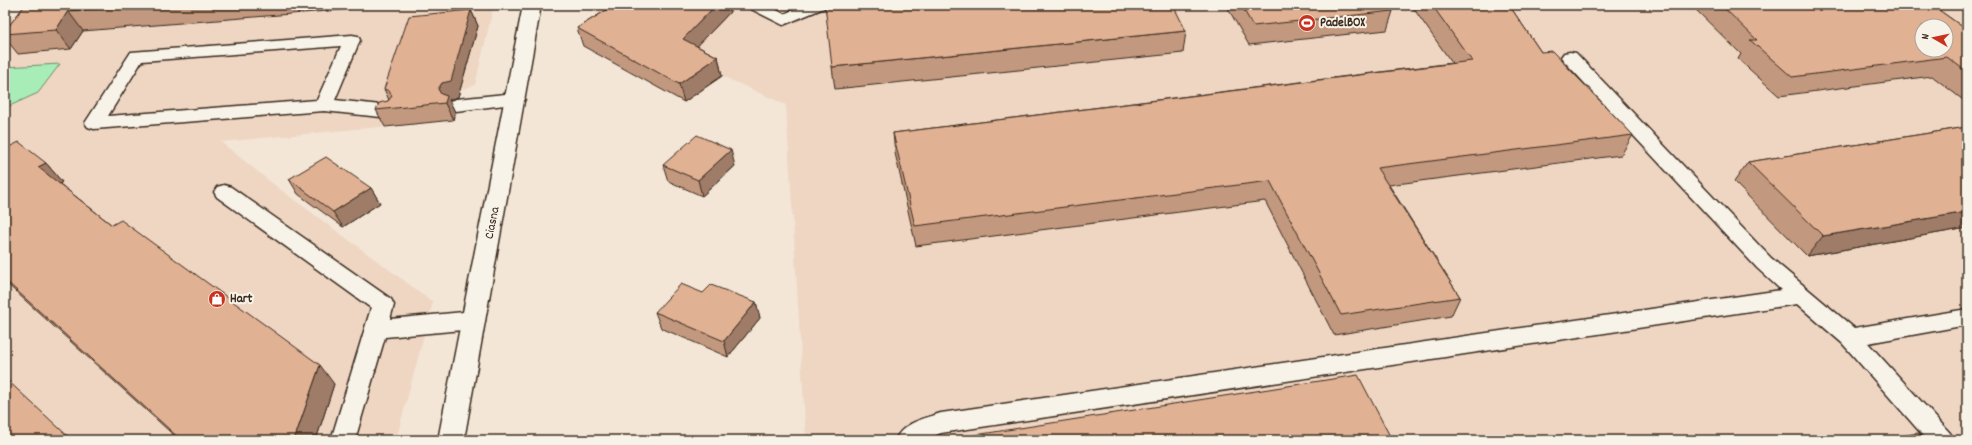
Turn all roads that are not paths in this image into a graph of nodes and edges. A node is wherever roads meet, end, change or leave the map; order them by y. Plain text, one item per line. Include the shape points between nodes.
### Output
1 (532, 5) edge
2 (755, 5) edge
3 (818, 5) edge
4 (1570, 57) dead end
5 (516, 99) junction
6 (324, 105) junction
7 (456, 105) dead end
8 (390, 112) edge
9 (224, 192) dead end
10 (1802, 295) junction
11 (1967, 317) edge
12 (474, 320) junction
13 (376, 329) junction
14 (1850, 337) junction
15 (343, 440) edge
16 (451, 440) edge
17 (907, 440) edge
18 (1942, 440) edge

1 - 5 street, Ciasna
2 - 3 lane via 783,20
4 - 10 lane via 1764,263
5 - 7 lane
5 - 12 street, Ciasna
6 - 6 lane via 308,106 94,123 137,56 352,40
6 - 8 lane
9 - 13 lane via 383,305
10 - 14 lane
10 - 17 lane via 941,423 919,430
11 - 14 lane
12 - 13 lane
12 - 16 street, Ciasna
13 - 15 lane
14 - 18 lane

